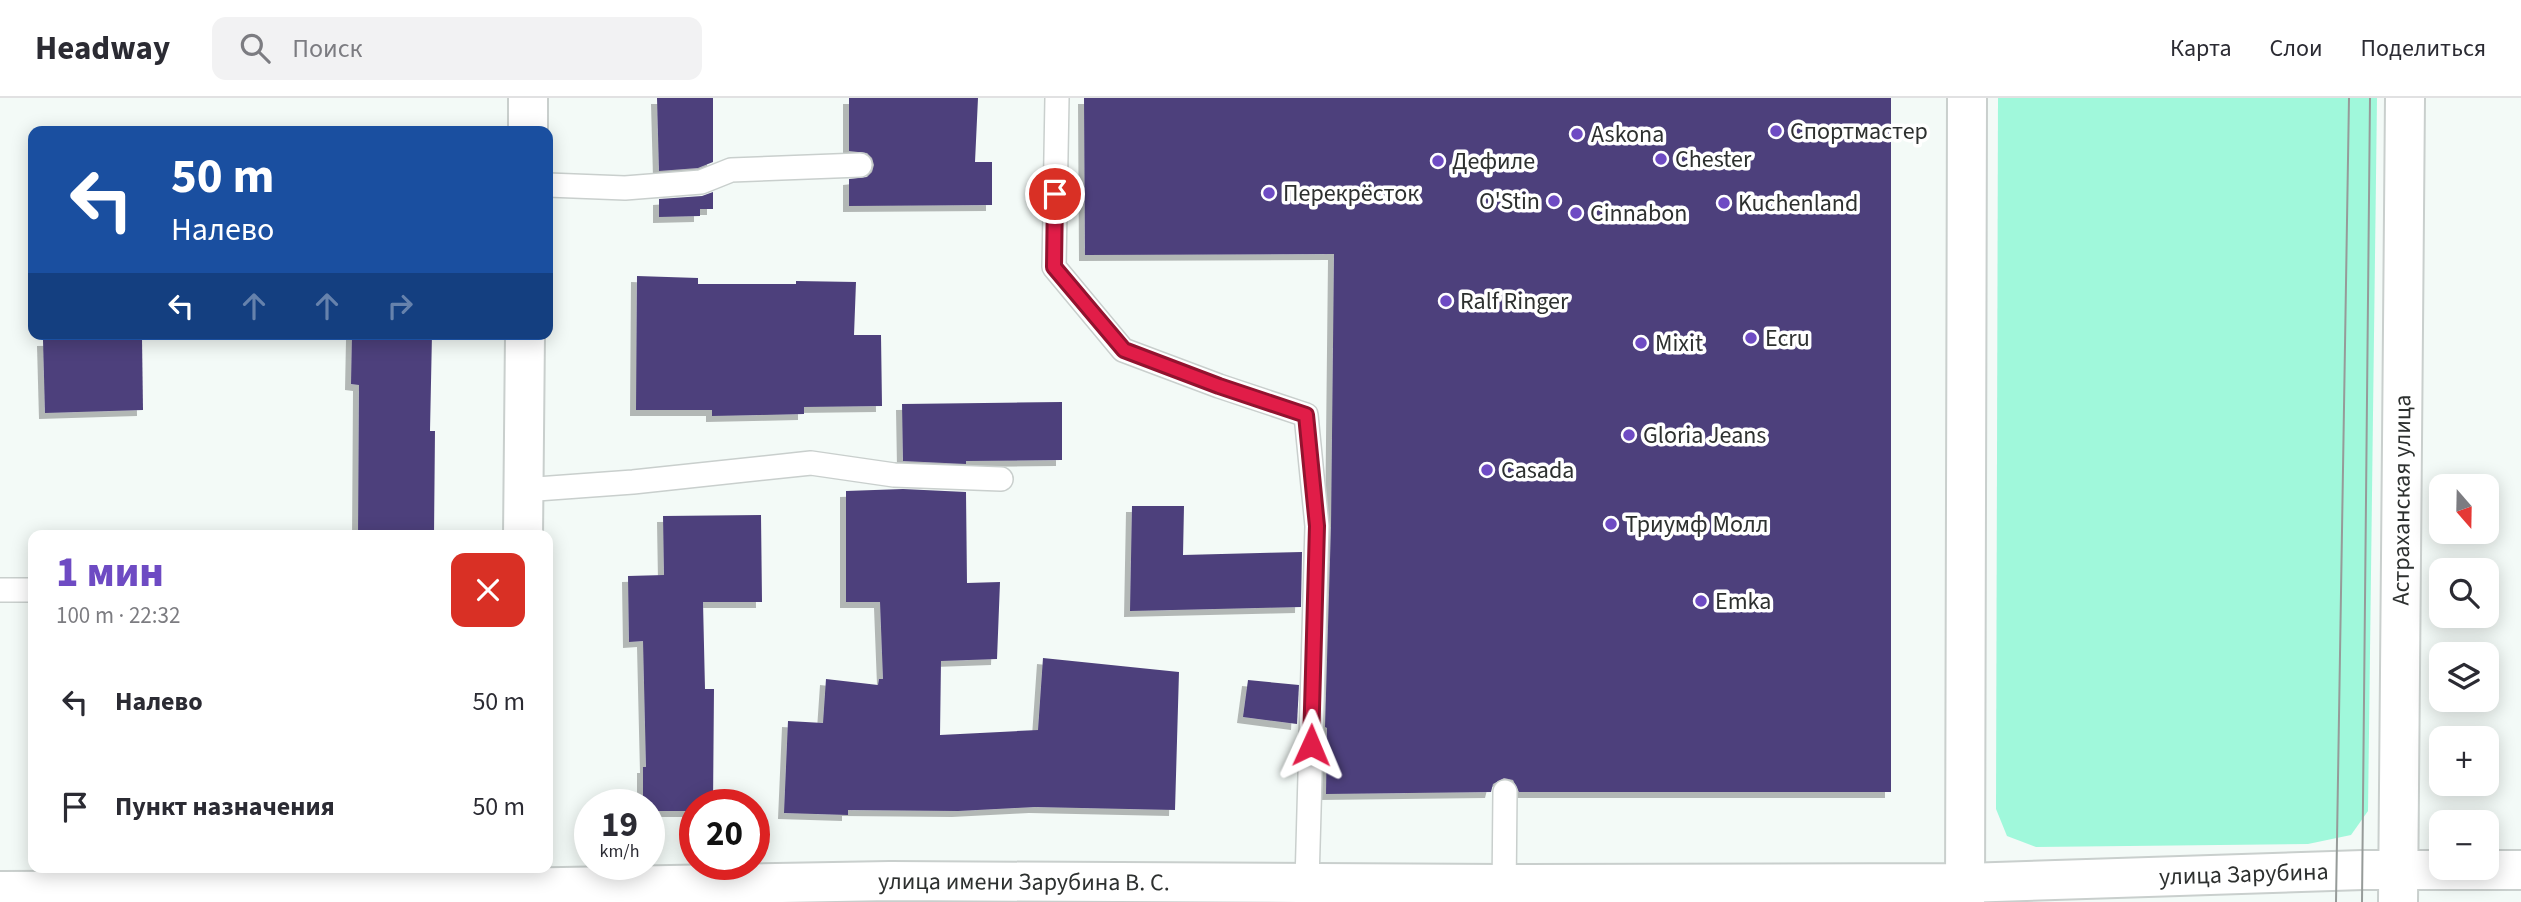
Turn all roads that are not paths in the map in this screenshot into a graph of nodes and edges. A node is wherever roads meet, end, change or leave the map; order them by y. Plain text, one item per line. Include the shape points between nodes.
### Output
1 (528, 98) edge
2 (1057, 98) edge
3 (1968, 98) edge
4 (2405, 98) edge
5 (528, 126) edge
6 (860, 166) dead end
7 (553, 185) edge
8 (525, 340) edge
9 (1001, 480) dead end
10 (523, 490) junction
11 (523, 530) edge
12 (0, 590) edge
13 (28, 590) edge
14 (1505, 792) dead end
15 (2521, 870) edge
16 (1307, 882) junction
17 (519, 886) edge
18 (2398, 887) edge
19 (0, 891) edge
20 (890, 892) edge
21 (1504, 893) edge
22 (1965, 893) edge

1 - 5 street
2 - 16 lane via 1054,267 1124,350 1306,415 1317,526
3 - 22 street
4 - 18 street, Астраханская улица
6 - 7 lane via 731,170 701,182 625,188
8 - 10 street
9 - 10 lane via 894,475 811,463
10 - 11 street
12 - 13 lane
14 - 21 lane
15 - 18 street, улица Зарубина
16 - 20 street, улица имени Зарубина В. С.
16 - 21 street, улица имени Зарубина В. С.
17 - 19 street, улица имени Зарубина В. С.
17 - 20 street, улица имени Зарубина В. С.
18 - 22 street, улица Зарубина via 2363,870
21 - 22 street, улица имени Зарубина В. С.

